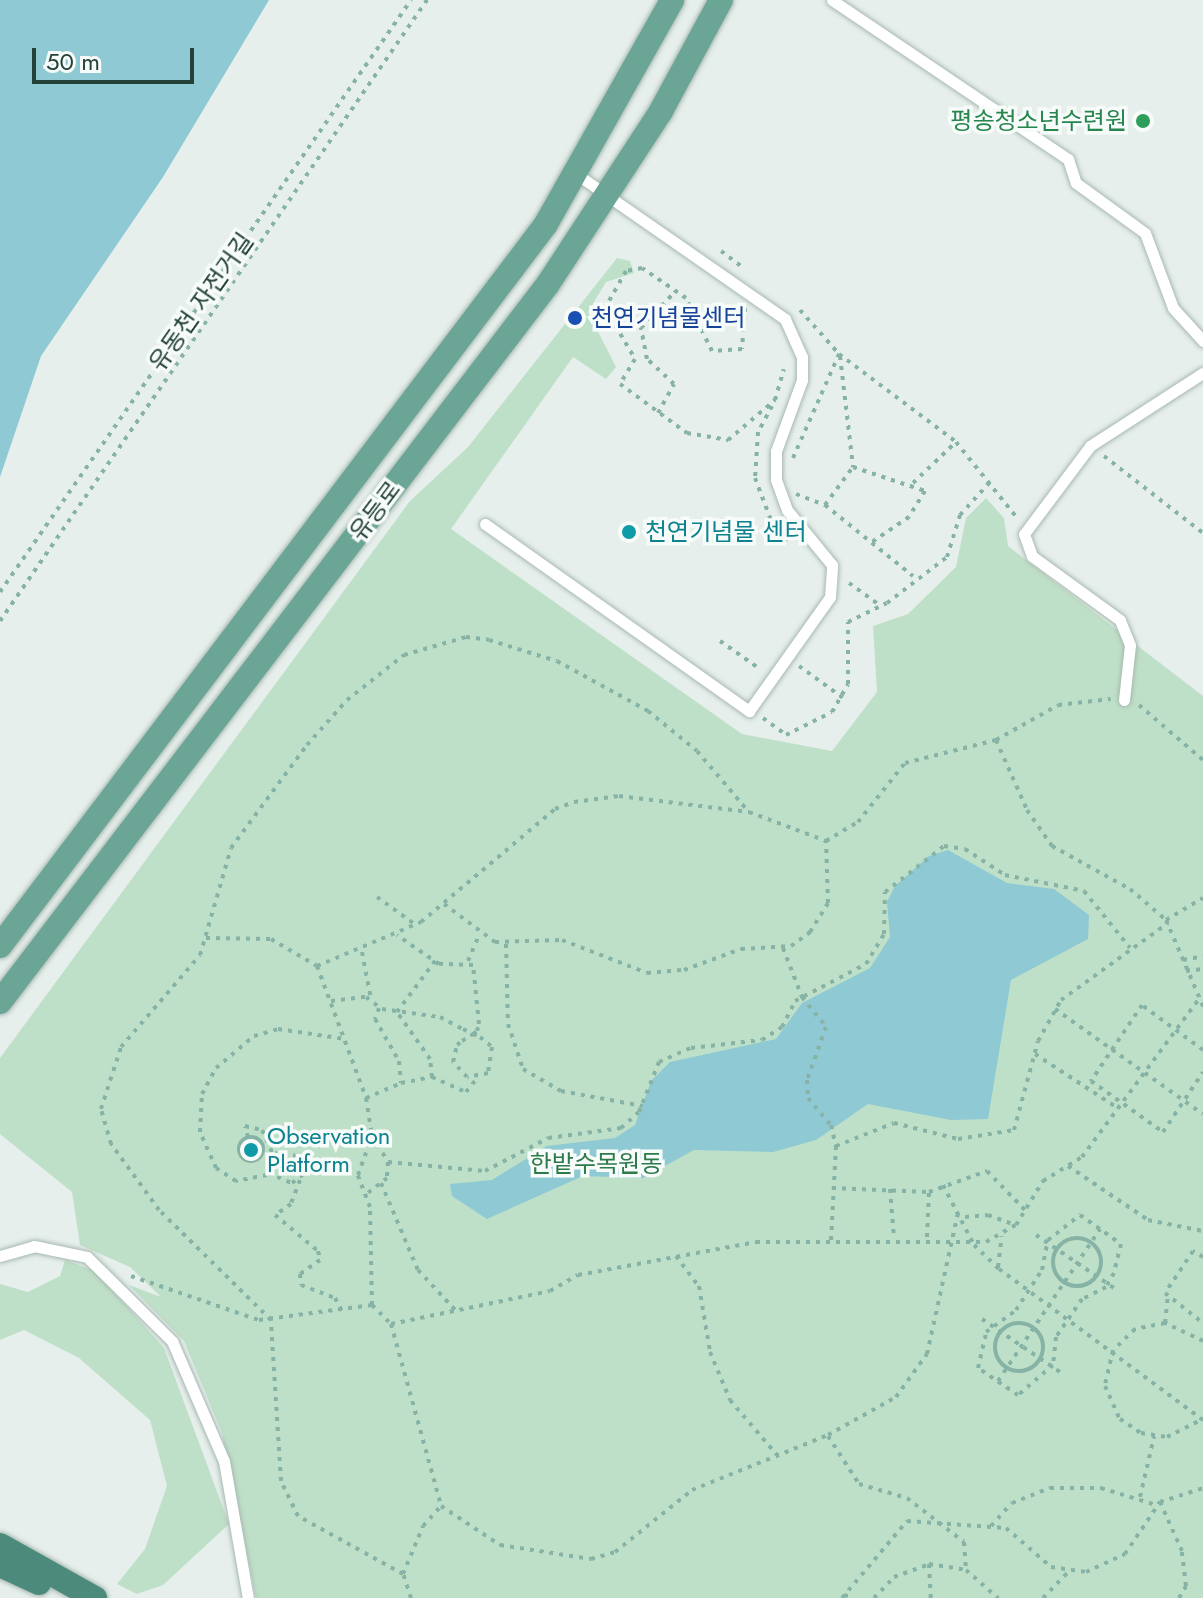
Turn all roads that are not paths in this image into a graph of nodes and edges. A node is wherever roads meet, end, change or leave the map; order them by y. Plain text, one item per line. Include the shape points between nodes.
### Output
1 (672, 0) edge
2 (721, 0) edge
3 (832, 0) edge
4 (578, 175) junction
5 (608, 194) junction
6 (1203, 341) edge
7 (1203, 373) edge
8 (485, 524) dead end
9 (1124, 700) road end
10 (0, 946) edge
11 (0, 1002) edge
12 (0, 1256) edge
13 (0, 1545) edge
14 (0, 1565) edge
15 (75, 1598) edge
16 (95, 1598) edge
17 (248, 1598) edge

1 - 4 main road, 유등로
2 - 5 main road, 유등로
3 - 6 lane via 1068,159 1076,183 1145,233 1173,308
4 - 5 lane
4 - 10 main road, 유등로
5 - 8 lane via 766,302 795,336 802,380 776,451 776,479 787,510 832,565 830,597 749,711
5 - 11 main road, 유등로 via 548,284
7 - 9 lane via 1090,446 1026,530 1032,556 1120,620 1130,645
12 - 17 lane via 34,1246 61,1249 109,1275 172,1341 210,1423
13 - 16 highway
14 - 15 highway

